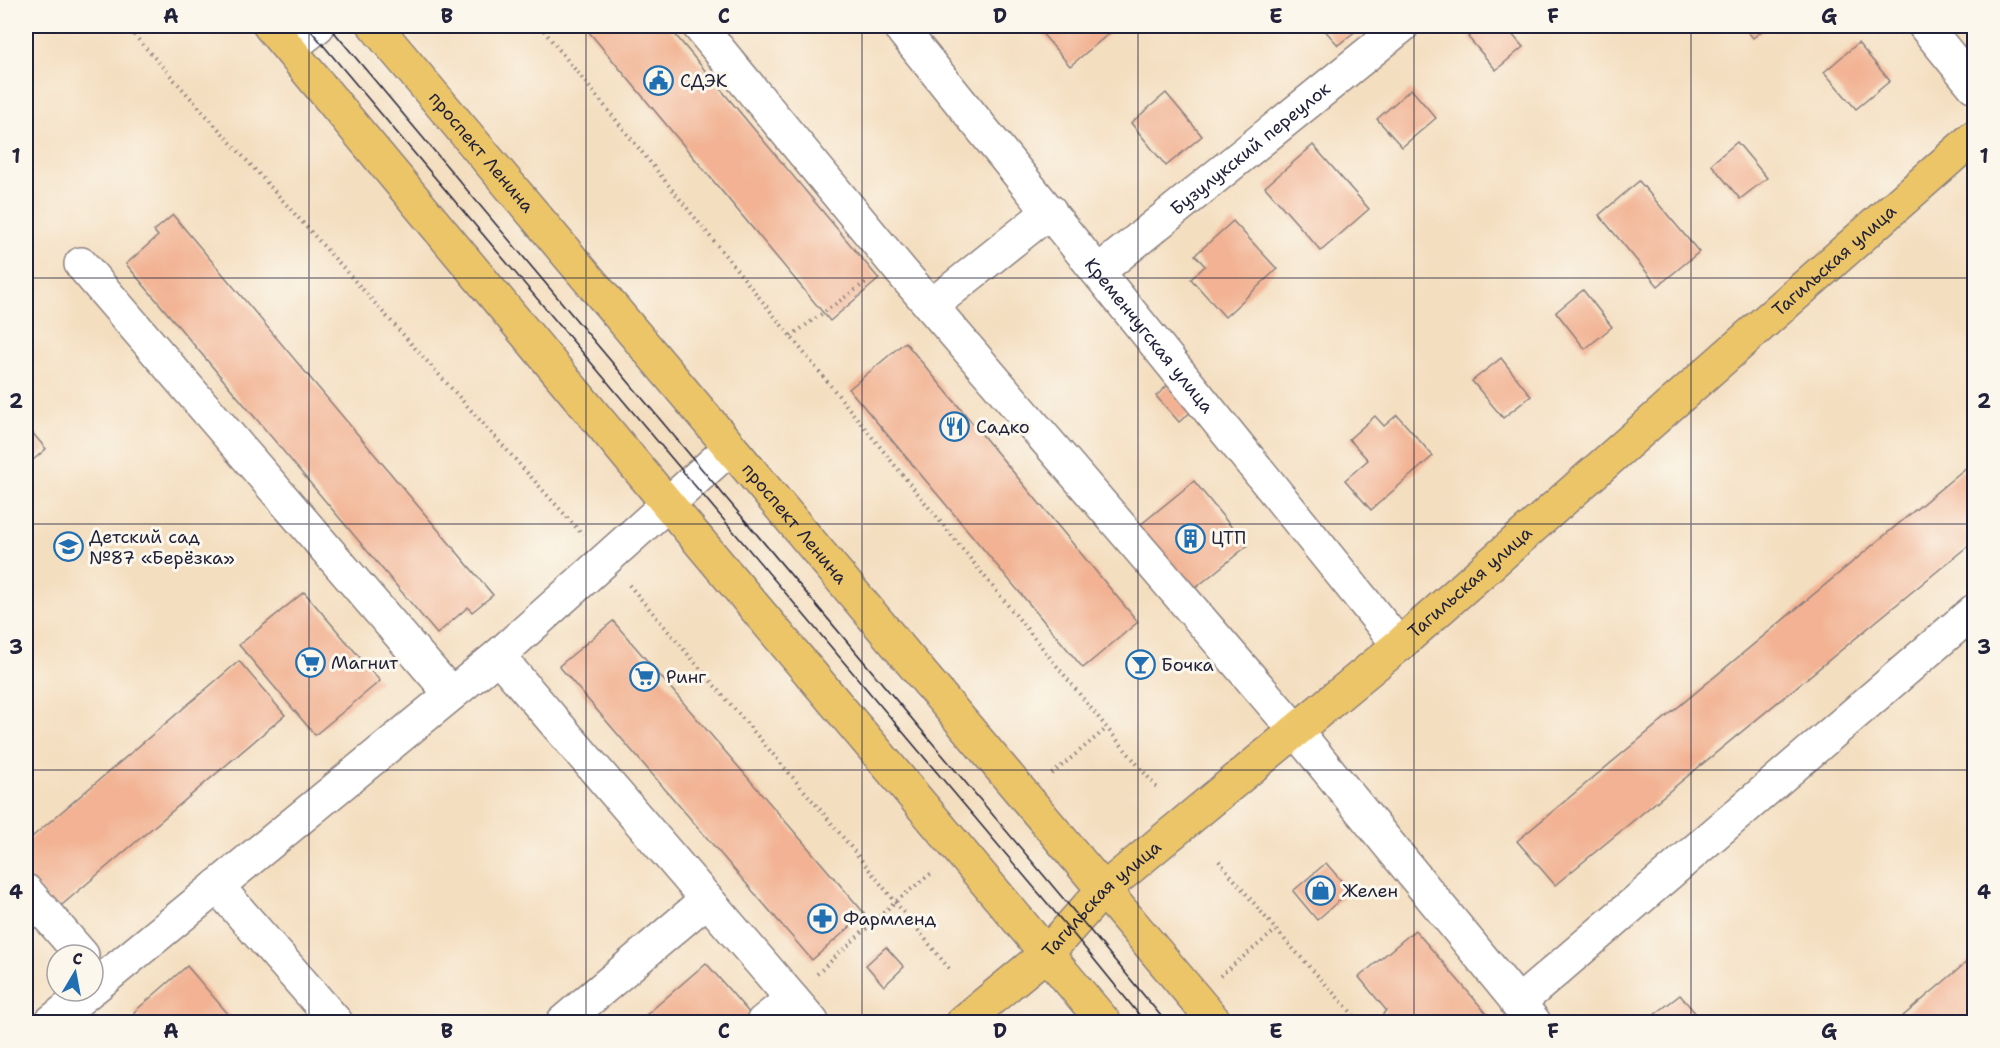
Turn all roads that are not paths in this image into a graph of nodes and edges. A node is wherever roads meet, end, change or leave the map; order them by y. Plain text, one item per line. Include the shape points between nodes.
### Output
1 (318, 26) edge
2 (375, 26) edge
3 (699, 26) edge
4 (898, 26) edge
5 (1402, 26) edge
6 (1925, 26) edge
7 (280, 37) edge
8 (1974, 86) edge
9 (1974, 137) edge
10 (1050, 212) junction
11 (81, 264) dead end
12 (1098, 272) junction
13 (931, 306) junction
14 (730, 448) junction
15 (667, 503) junction
16 (1974, 611) edge
17 (1400, 645) junction
18 (498, 656) junction
19 (451, 694) junction
20 (1296, 731) junction
21 (217, 886) junction
22 (26, 891) edge
23 (1102, 891) junction
24 (707, 900) junction
25 (72, 943) edge
26 (1047, 953) junction
27 (105, 974) edge
28 (72, 1003) edge
29 (802, 1011) edge
30 (1526, 1013) edge
31 (51, 1023) edge
32 (336, 1023) edge
33 (563, 1023) edge
34 (763, 1023) edge
35 (963, 1023) edge
36 (1104, 1023) edge
37 (1215, 1023) edge

1 - 7 street
2 - 14 main road, проспект Ленина
3 - 13 street
4 - 10 street, Кременчугская улица
5 - 12 street, Бузулукский переулок
6 - 8 street
7 - 15 main road
9 - 17 main road, Тагильская улица
10 - 12 street, Кременчугская улица
10 - 13 street
11 - 19 street
12 - 17 street, Кременчугская улица
13 - 20 street
14 - 15 street
14 - 23 main road, проспект Ленина
15 - 18 street
15 - 26 main road
16 - 30 street
17 - 20 main road, Тагильская улица
18 - 19 street
18 - 24 street
19 - 21 street
20 - 23 main road, Тагильская улица
20 - 30 street
21 - 27 street
21 - 32 street
22 - 25 street
23 - 26 main road, Тагильская улица
23 - 37 main road, проспект Ленина
24 - 29 street
24 - 33 street
26 - 35 main road, Тагильская улица
26 - 36 main road
28 - 31 street
29 - 34 street

